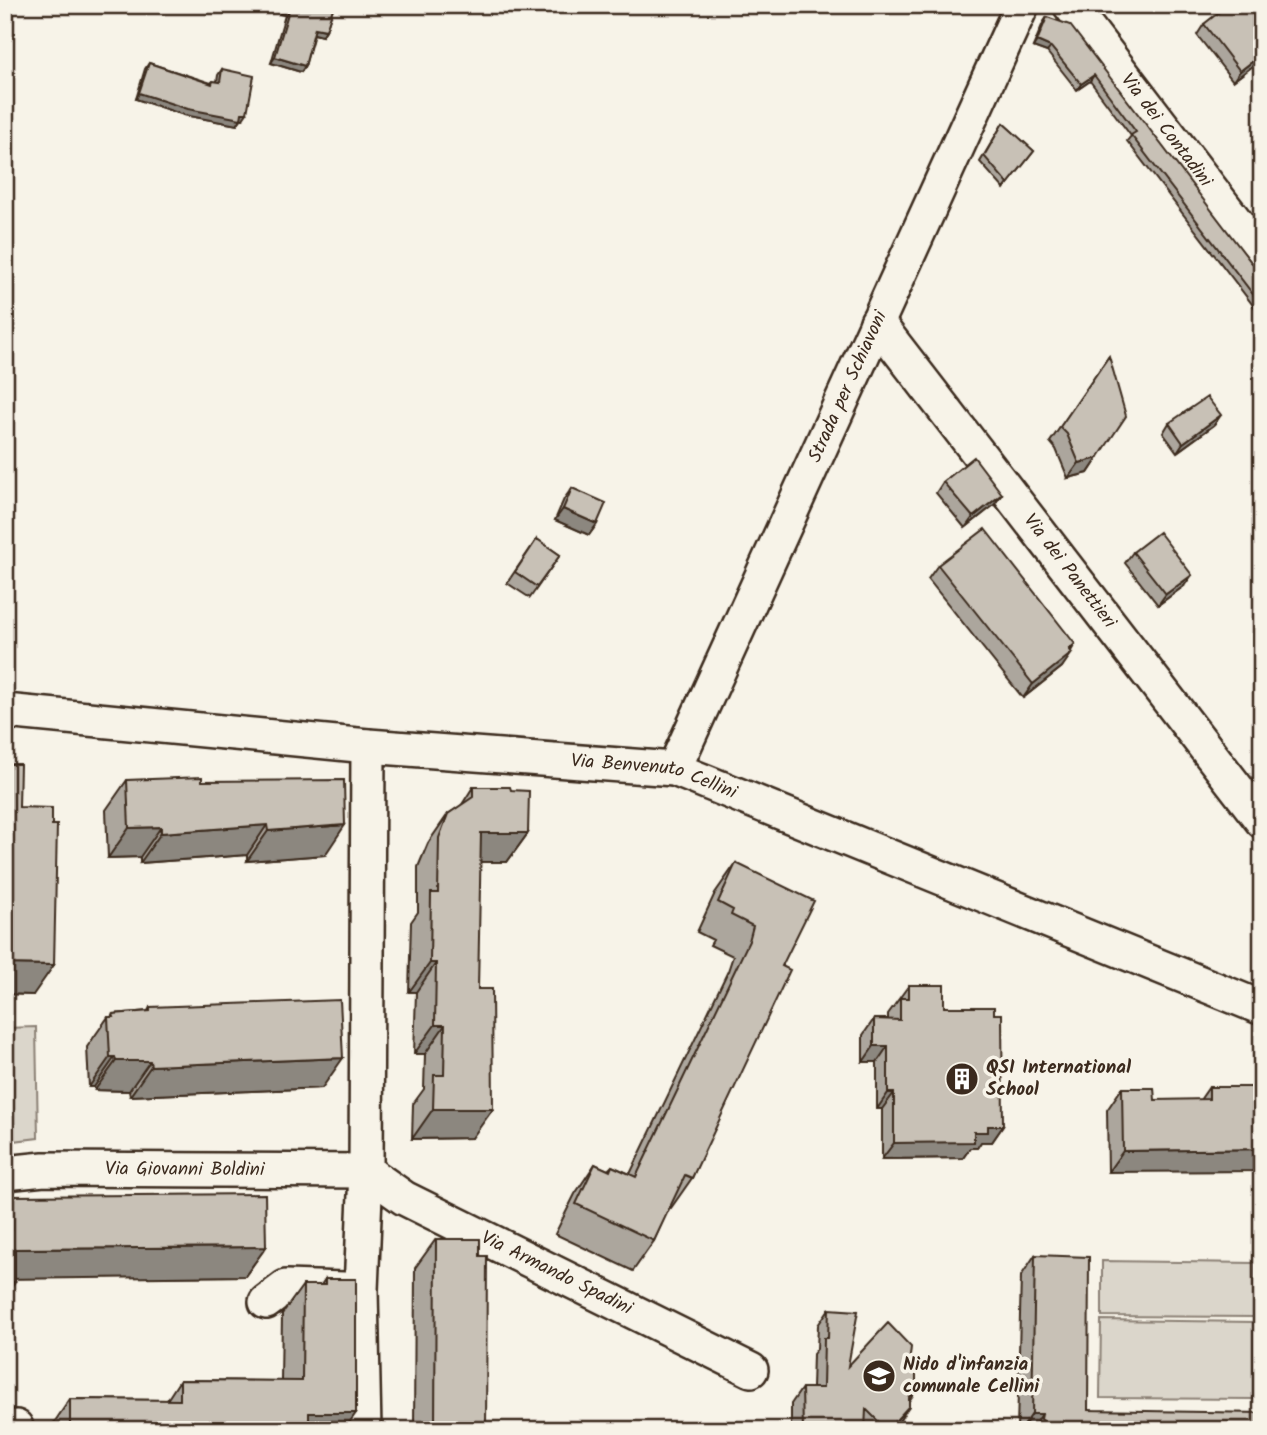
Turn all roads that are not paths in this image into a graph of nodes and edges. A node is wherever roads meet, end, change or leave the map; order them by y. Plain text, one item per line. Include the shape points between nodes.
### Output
1 (1022, 5) edge
2 (1070, 5) edge
3 (1262, 256) edge
4 (877, 322) junction
5 (5, 711) edge
6 (368, 746) junction
7 (674, 769) junction
8 (1262, 821) edge
9 (1262, 1008) edge
10 (366, 1171) junction
11 (5, 1173) edge
12 (361, 1290) junction
13 (265, 1302) dead end
14 (751, 1370) dead end
15 (364, 1430) edge

1 - 4 street, Strada per Schiavoni
2 - 3 street, Via dei Contadini
4 - 7 street, Strada per Schiavoni
4 - 8 street, Via dei Panettieri
5 - 6 street, Via Benvenuto Cellini
6 - 7 street, Via Benvenuto Cellini
6 - 10 street
7 - 9 street, Via Benvenuto Cellini
10 - 11 street, Via Giovanni Boldini via 44,1169
10 - 12 street
10 - 14 street, Via Armando Spadini via 404,1198
12 - 13 street via 286,1287
12 - 15 street

